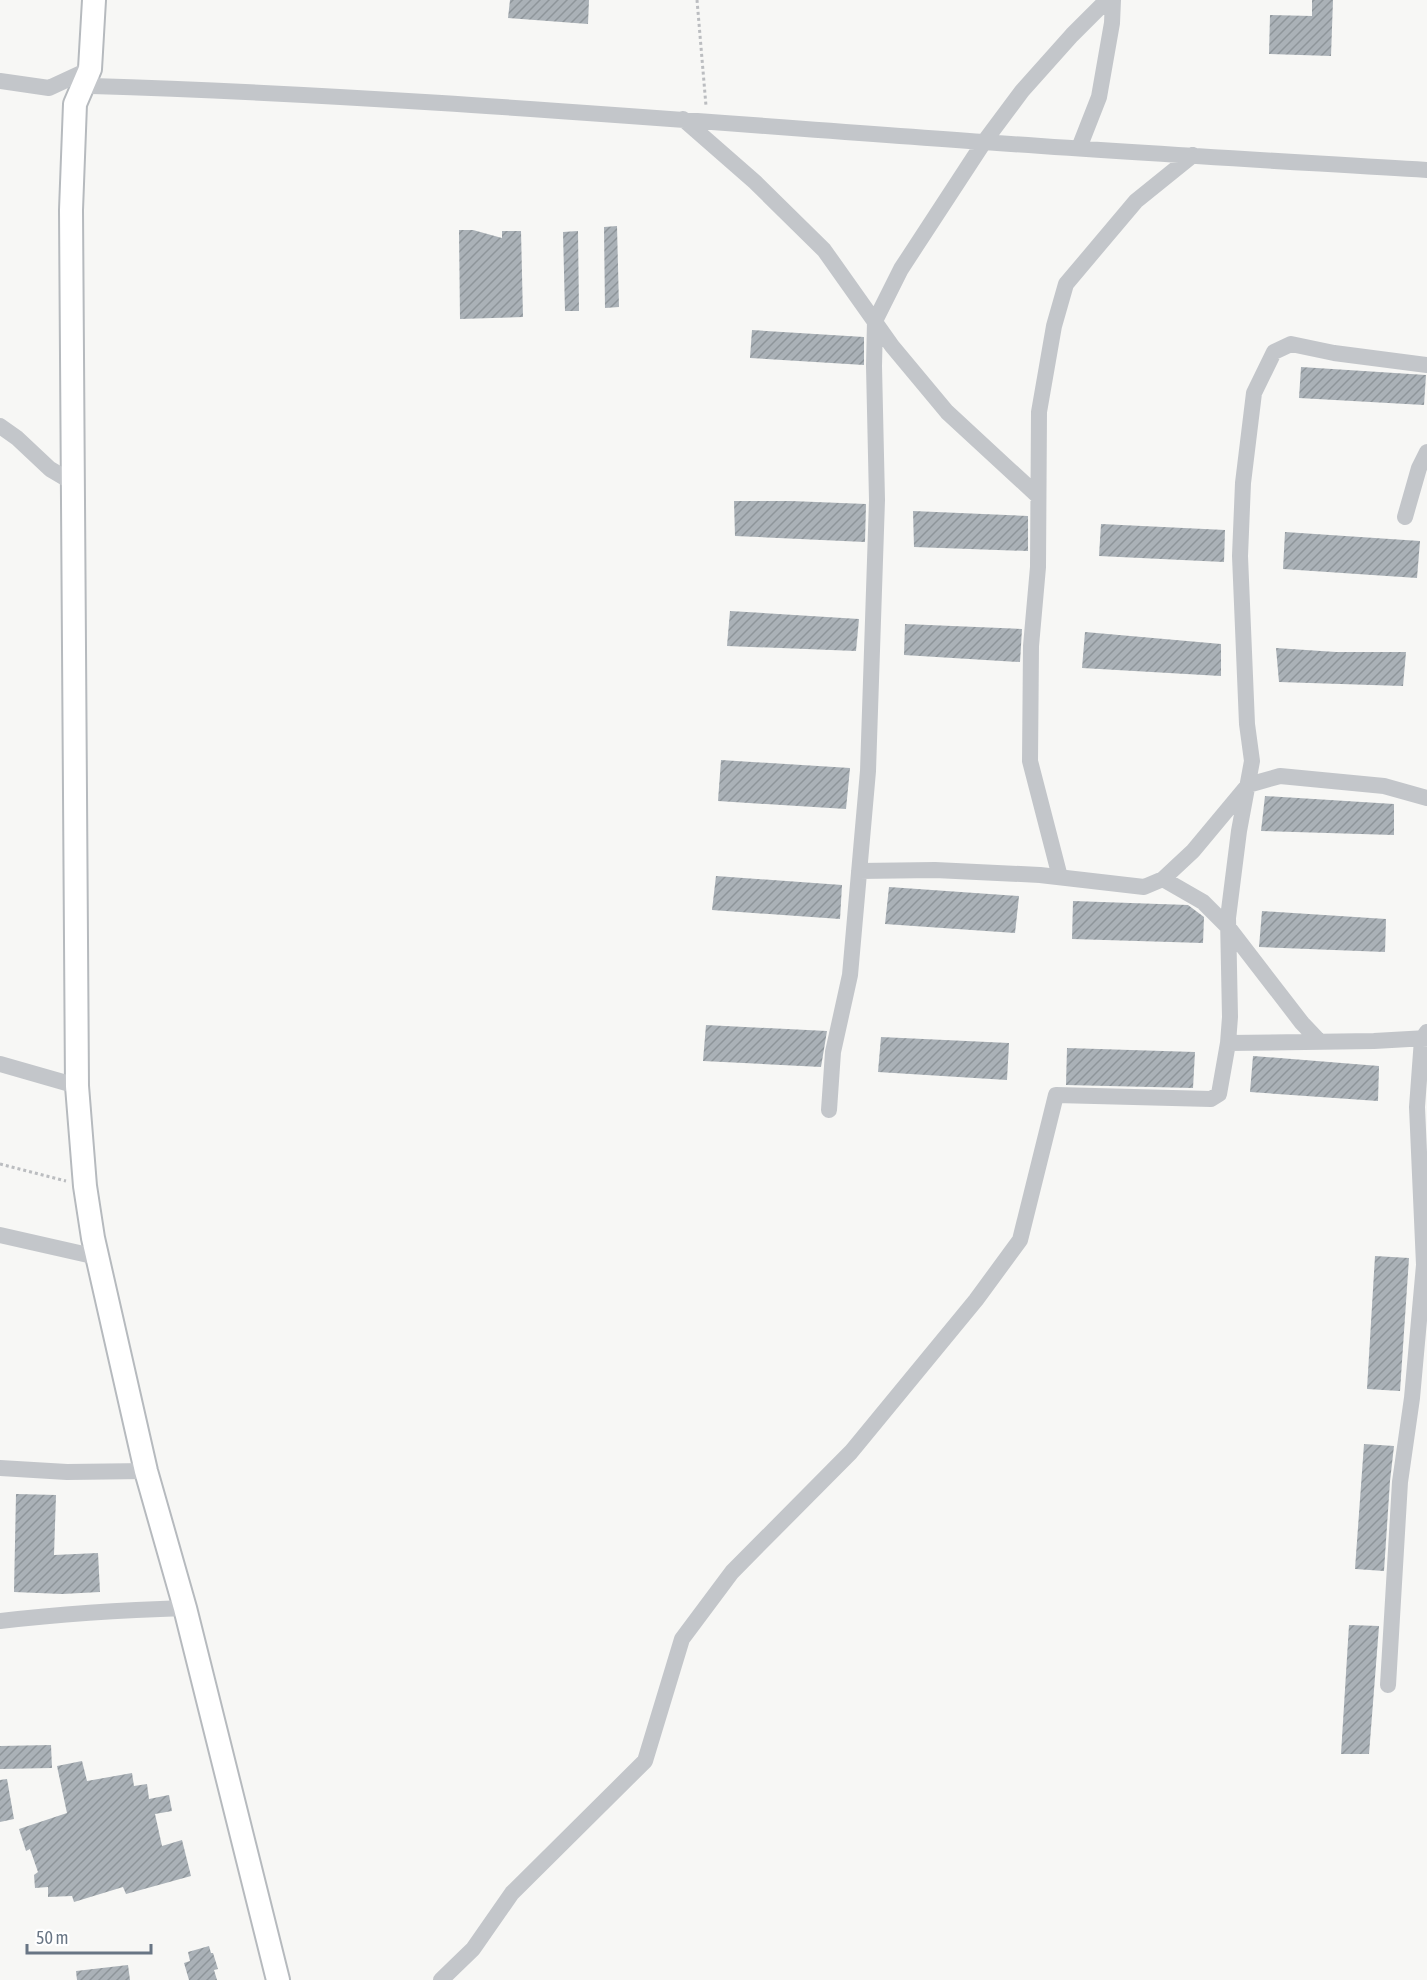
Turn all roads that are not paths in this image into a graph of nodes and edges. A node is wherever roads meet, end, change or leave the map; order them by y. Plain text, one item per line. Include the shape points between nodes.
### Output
1 (94, 0) edge
2 (1107, 0) edge
3 (1113, 0) edge
4 (90, 69) junction
5 (0, 81) edge
6 (683, 119) junction
7 (984, 142) junction
8 (1079, 148) junction
9 (1192, 155) junction
10 (1427, 170) edge
11 (875, 321) junction
12 (1427, 365) edge
13 (0, 426) edge
14 (1427, 452) edge
15 (72, 482) junction
16 (1038, 496) junction
17 (1405, 517) dead end
18 (1248, 785) junction
19 (1427, 798) edge
20 (859, 871) junction
21 (1060, 877) junction
22 (1163, 879) junction
23 (1228, 927) junction
24 (1425, 1036) edge
25 (1320, 1042) junction
26 (1228, 1043) junction
27 (0, 1064) edge
28 (76, 1086) junction
29 (829, 1110) dead end
30 (0, 1235) edge
31 (97, 1257) junction
32 (1420, 1399) edge
33 (0, 1468) edge
34 (146, 1471) junction
35 (184, 1608) junction
36 (0, 1622) edge
37 (1389, 1685) dead end
38 (278, 1980) edge
39 (441, 1980) edge

1 - 4 main road
2 - 7 street via 1022,91
3 - 8 street via 1099,98
4 - 5 street via 49,88
4 - 6 street via 92,86 426,101
4 - 15 main road via 75,104 71,210
6 - 7 street
6 - 11 street via 824,250
7 - 8 street
7 - 11 street via 901,269
8 - 9 street
9 - 10 street
9 - 16 street via 1136,201 1066,284 1054,326 1039,412
11 - 16 street via 947,412
11 - 20 street via 877,500 868,771
12 - 18 street via 1291,344 1274,352 1254,393 1243,483 1240,556 1252,761
13 - 15 street via 50,469
14 - 17 street
15 - 28 main road
16 - 21 street via 1030,761
18 - 19 street via 1280,776 1384,786
18 - 22 street via 1193,851
18 - 23 street
20 - 21 street via 935,870
20 - 29 street via 850,975 833,1052
21 - 22 street via 1144,887
22 - 23 street via 1203,902
23 - 25 street
23 - 26 street
24 - 25 street
24 - 32 street via 1417,1107 1424,1265
25 - 26 street
26 - 39 street via 1219,1094 1211,1099 1056,1095 1020,1240 851,1452 732,1572 682,1639 645,1761 512,1893 473,1949
27 - 28 street
28 - 31 main road via 85,1186
30 - 31 street
31 - 34 main road
32 - 37 street via 1400,1482
33 - 34 street
34 - 35 main road
35 - 36 street
35 - 38 main road

